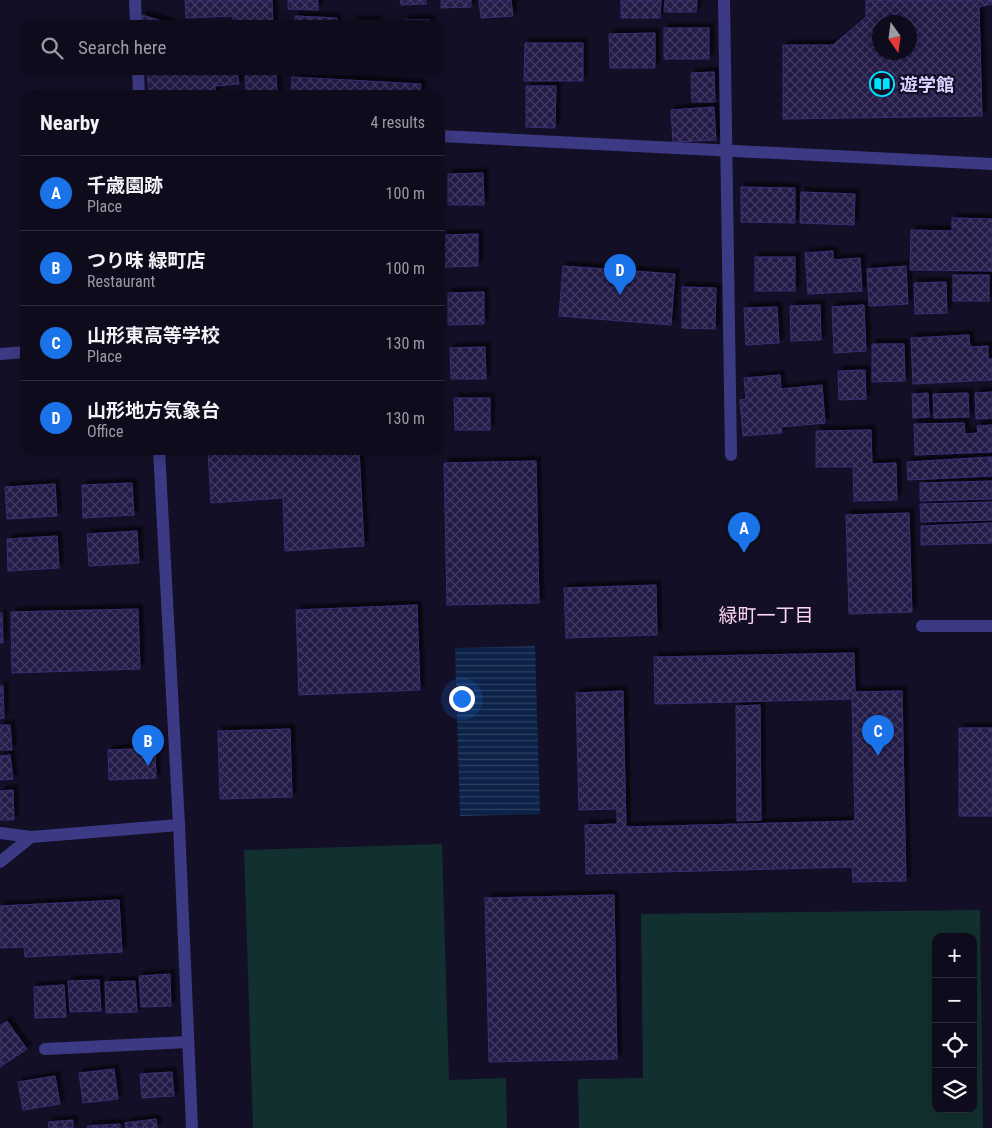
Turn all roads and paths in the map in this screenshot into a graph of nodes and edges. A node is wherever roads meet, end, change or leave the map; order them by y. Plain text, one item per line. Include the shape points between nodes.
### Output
1 (134, 0) edge
2 (724, 0) edge
3 (136, 20) edge
4 (138, 75) edge
5 (139, 90) edge
6 (445, 136) edge
7 (727, 150) junction
8 (992, 164) edge
9 (20, 352) edge
10 (0, 354) edge
11 (159, 455) edge
12 (731, 455) dead end
13 (922, 626) dead end
14 (992, 626) edge
15 (179, 826) junction
16 (0, 833) edge
17 (32, 836) junction
18 (0, 862) edge
19 (188, 1042) junction
20 (45, 1049) dead end
21 (192, 1128) edge

1 - 3 street
2 - 7 street
4 - 5 street
6 - 7 street
7 - 8 street
7 - 12 street
9 - 10 street
11 - 15 street
13 - 14 street
15 - 17 street
15 - 19 street
16 - 17 street
17 - 18 street
19 - 20 street
19 - 21 street

